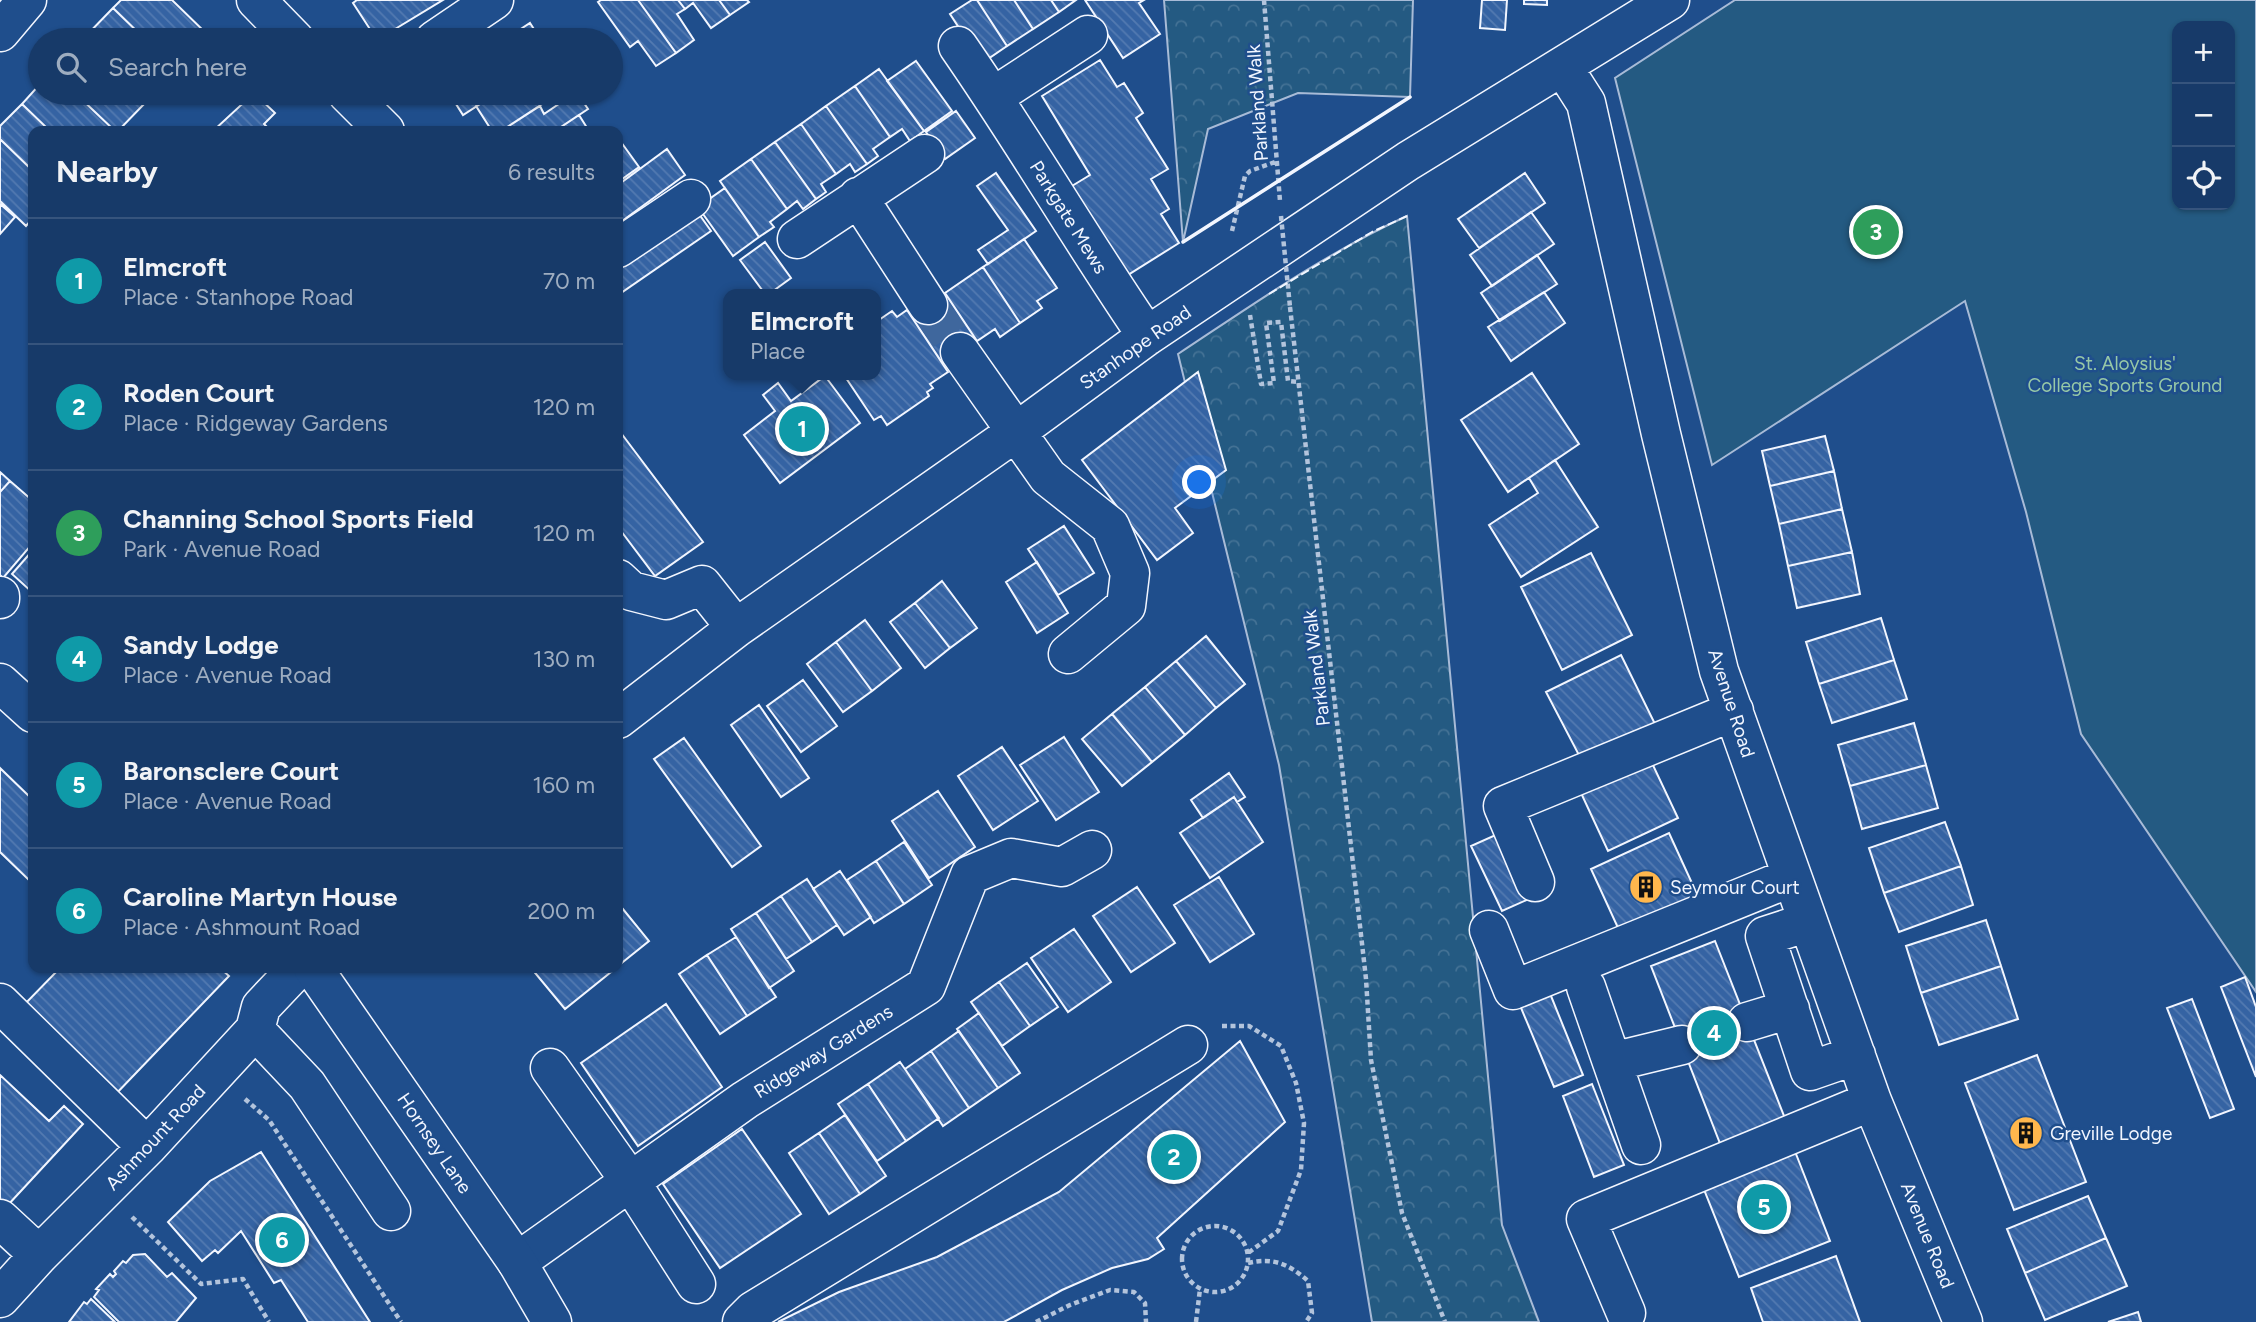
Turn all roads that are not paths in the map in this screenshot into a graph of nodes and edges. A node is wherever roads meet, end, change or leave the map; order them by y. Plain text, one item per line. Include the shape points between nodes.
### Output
1 (27, 0) edge
2 (256, 0) edge
3 (494, 0) edge
4 (1670, 0) edge
5 (283, 28) edge
6 (453, 28) edge
7 (0, 32) edge
8 (1088, 35) dead end
9 (958, 46) dead end
10 (1563, 67) junction
11 (993, 97) junction
12 (362, 105) edge
13 (381, 126) edge
14 (925, 154) dead end
15 (858, 197) junction
16 (691, 199) dead end
17 (797, 240) dead end
18 (623, 245) edge
19 (928, 305) tunnel mouth
20 (1147, 336) junction
21 (960, 352) tunnel mouth
22 (1016, 432) junction
23 (623, 584) edge
24 (736, 628) junction
25 (1068, 654) dead end
26 (0, 683) edge
27 (28, 708) edge
28 (1734, 711) junction
29 (623, 715) edge
30 (1092, 850) dead end
31 (1792, 877) junction
32 (1535, 882) dead end
33 (1808, 922) junction
34 (1489, 930) dead end
35 (305, 973) edge
36 (315, 973) edge
37 (1586, 987) dead end
38 (0, 1003) edge
39 (1790, 1009) junction
40 (1747, 1022) tunnel mouth
41 (254, 1030) junction
42 (1188, 1045) road end
43 (1682, 1045) tunnel mouth
44 (1856, 1055) junction
45 (1612, 1062) junction
46 (550, 1068) dead end
47 (1872, 1101) junction
48 (1641, 1145) dead end
49 (147, 1147) junction
50 (630, 1181) junction
51 (391, 1210) dead end
52 (0, 1219) edge
53 (39, 1255) junction
54 (517, 1262) junction
55 (696, 1284) dead end
56 (0, 1298) edge
57 (1626, 1313) dead end
58 (1954, 1319) edge
59 (552, 1322) edge
60 (741, 1322) edge

1 - 7 street
2 - 5 street
3 - 6 street
4 - 10 street, Stanhope Road
8 - 11 street
9 - 11 street, Parkgate Mews
10 - 20 street, Stanhope Road via 1408,161
10 - 28 street, Avenue Road via 1586,103 1661,434
11 - 20 street, Parkgate Mews
12 - 13 street
14 - 15 street
15 - 17 street
15 - 19 street
16 - 18 street
20 - 22 street, Stanhope Road
21 - 22 street
22 - 24 street, Stanhope Road
22 - 25 street via 1048,477 1110,526 1129,573 1126,606
23 - 24 street via 631,591 666,600 702,585
24 - 29 street, Stanhope Road
26 - 27 street
28 - 31 street, Avenue Road
28 - 32 street via 1503,806
30 - 50 street, Ridgeway Gardens via 1062,867 1011,858 970,875 926,986 745,1100
31 - 33 street, Avenue Road
31 - 34 street via 1513,990
33 - 39 street via 1765,936
33 - 44 street, Avenue Road
35 - 41 street, Ashmount Road via 261,1007
36 - 54 street, Hornsey Lane
37 - 45 street
38 - 49 street
39 - 40 street
39 - 44 street via 1810,1070
41 - 49 street, Ashmount Road
41 - 51 street via 307,1085
42 - 60 street
43 - 45 street
44 - 47 street, Avenue Road
45 - 48 street
46 - 50 street
47 - 57 street via 1586,1219
47 - 58 street, Avenue Road
49 - 53 street, Ashmount Road
50 - 54 street, Ridgeway Gardens
50 - 55 street
52 - 53 street
53 - 56 street, Ashmount Road
54 - 59 street, Hornsey Lane

